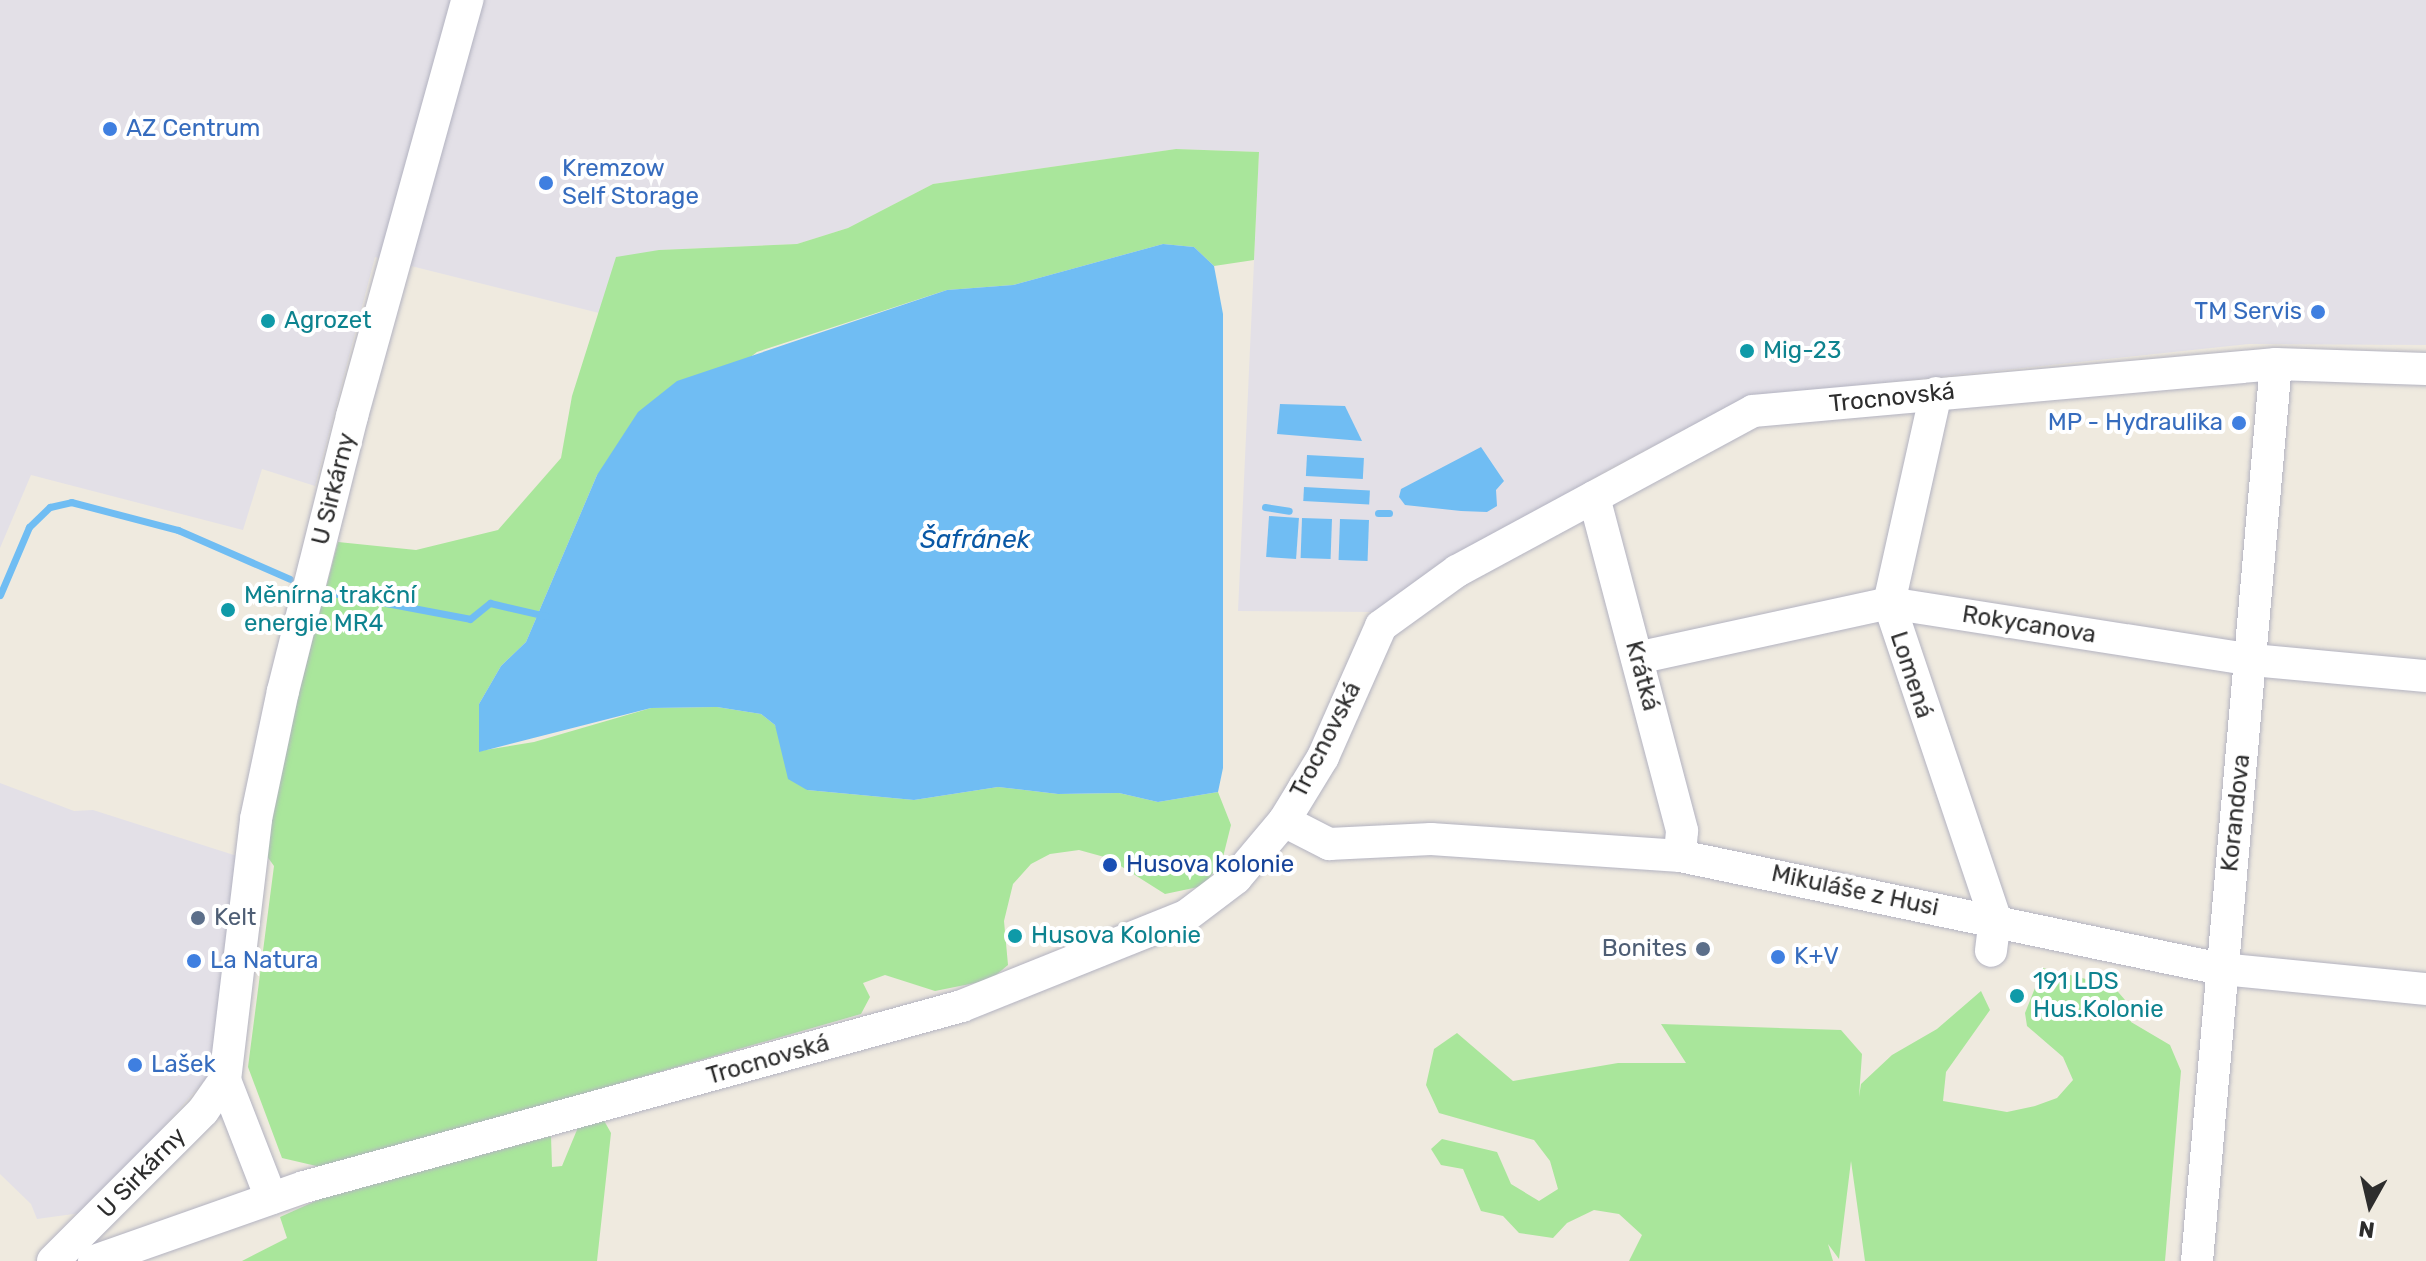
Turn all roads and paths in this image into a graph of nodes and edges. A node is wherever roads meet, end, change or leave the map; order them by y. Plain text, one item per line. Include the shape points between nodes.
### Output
1 (467, 0) edge
2 (2276, 364) junction
3 (2426, 369) edge
4 (1936, 393) junction
5 (1594, 497) junction
6 (1889, 603) junction
7 (1637, 658) junction
8 (2252, 660) junction
9 (2426, 676) edge
10 (1284, 821) junction
11 (1680, 856) junction
12 (1995, 918) junction
13 (1991, 951) dead end
14 (2221, 969) junction
15 (2426, 989) edge
16 (225, 1080) junction
17 (271, 1198) junction
18 (53, 1261) edge
19 (94, 1261) edge
20 (2197, 1261) edge

1 - 16 street, U Sirkárny via 352,416 283,691 256,819
2 - 3 street, Trocnovská
2 - 4 street, Trocnovská
2 - 8 street, Korandova
4 - 5 street, Trocnovská via 1753,411
4 - 6 street, Lomená
5 - 7 street, Krátká
5 - 10 street, Trocnovská via 1457,571 1381,626 1323,757
6 - 7 street, Rokycanova
6 - 8 street, Rokycanova
6 - 12 street, Lomená
7 - 11 street, Krátká via 1682,831
8 - 9 street, Rokycanova
8 - 14 street, Korandova
10 - 11 street, Mikuláše z Husi via 1329,844 1431,839
10 - 17 street, Trocnovská via 1236,878 1186,916 962,1006
11 - 12 street, Mikuláše z Husi
12 - 13 street, Lomená
12 - 14 street, Mikuláše z Husi
14 - 15 street, Mikuláše z Husi
14 - 20 street, Korandova
16 - 17 street, U Sirkárny
16 - 18 street, U Sirkárny via 203,1111
17 - 19 street, Trocnovská

